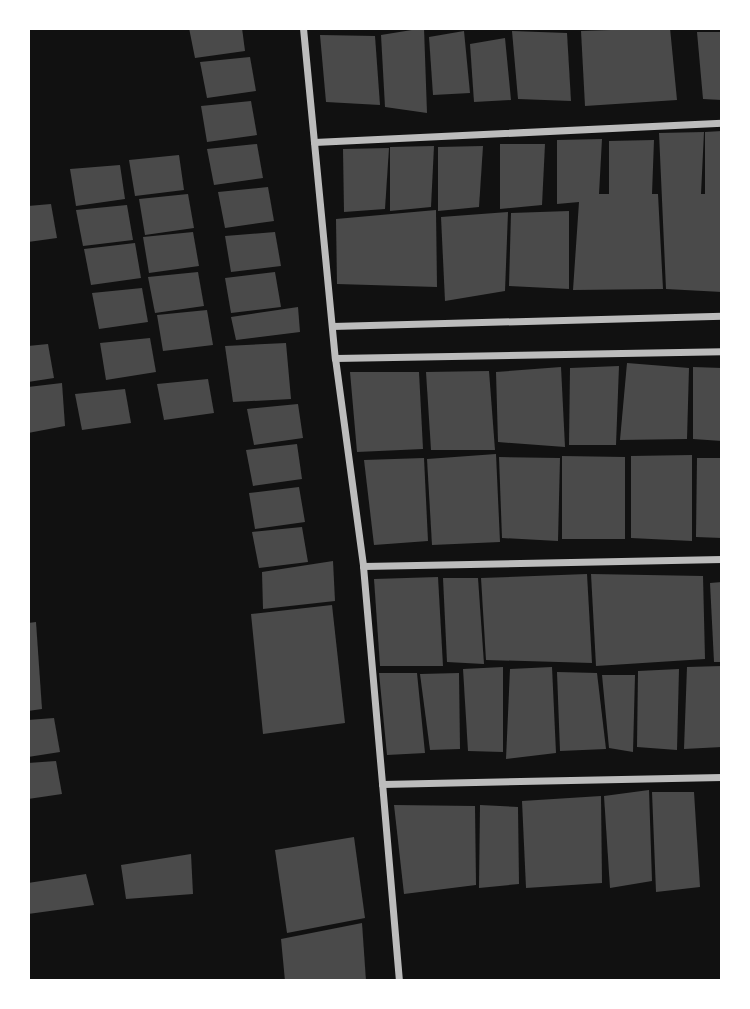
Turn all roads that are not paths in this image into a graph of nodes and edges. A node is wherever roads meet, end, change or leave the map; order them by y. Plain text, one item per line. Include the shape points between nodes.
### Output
1 (303, 28) edge
2 (722, 123) edge
3 (314, 142) junction
4 (722, 316) edge
5 (332, 326) junction
6 (722, 351) edge
7 (335, 358) junction
8 (722, 559) edge
9 (363, 566) junction
10 (722, 777) edge
11 (382, 784) junction
12 (398, 981) edge

1 - 3 street
2 - 3 street
3 - 5 street
4 - 5 street
5 - 7 street
6 - 7 street
7 - 9 street
8 - 9 street
9 - 11 street
10 - 11 street
11 - 12 street

